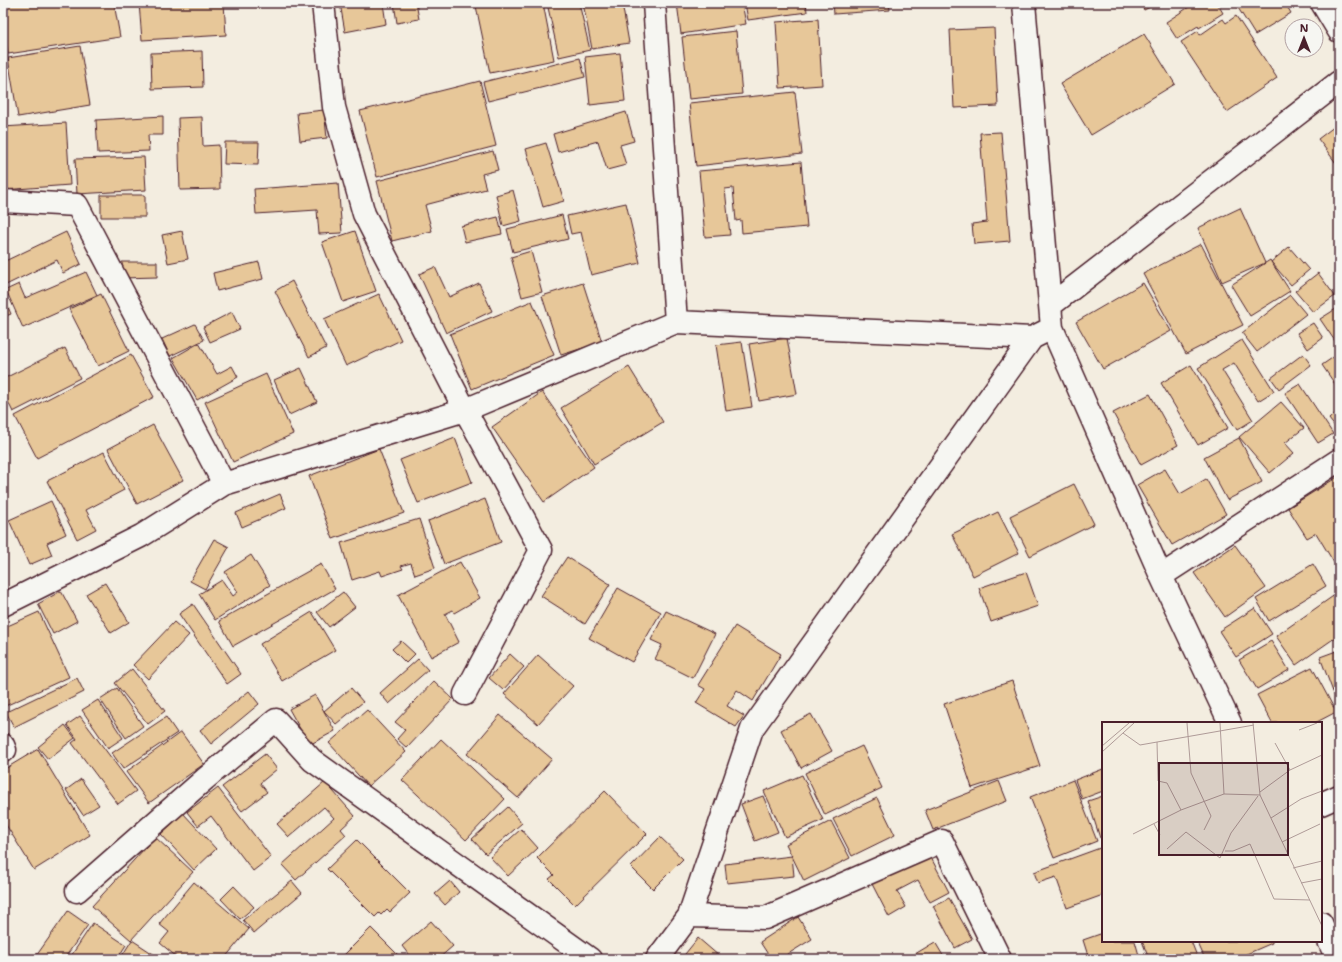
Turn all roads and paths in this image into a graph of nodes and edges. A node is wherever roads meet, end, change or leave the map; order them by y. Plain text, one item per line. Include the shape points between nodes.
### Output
1 (322, 3) edge
2 (654, 3) edge
3 (1024, 3) edge
4 (1322, 3) edge
5 (1339, 31) edge
6 (1339, 82) edge
7 (3, 201) edge
8 (1051, 305) junction
9 (676, 322) junction
10 (1052, 328) junction
11 (1032, 338) junction
12 (465, 410) junction
13 (1339, 460) edge
14 (224, 484) junction
15 (1161, 576) junction
16 (3, 605) edge
17 (465, 694) dead end
18 (1230, 722) edge
19 (1339, 796) edge
20 (1322, 804) edge
21 (77, 890) dead end
22 (689, 916) junction
23 (1322, 925) edge
24 (590, 959) edge
25 (657, 959) edge
26 (1000, 959) edge
27 (1337, 959) edge

1 - 12 street via 334,107 364,214
2 - 9 street
3 - 8 street
4 - 5 street
6 - 8 street
7 - 14 street via 77,205
8 - 10 street
9 - 11 street
9 - 12 street
10 - 11 street
10 - 15 street
11 - 22 street via 752,730
12 - 14 street
12 - 17 street via 542,550
13 - 15 street
14 - 16 street via 141,536
15 - 18 street
19 - 20 street
21 - 24 street via 276,720 312,760
22 - 25 street
22 - 26 street via 765,918 942,841
23 - 27 street

